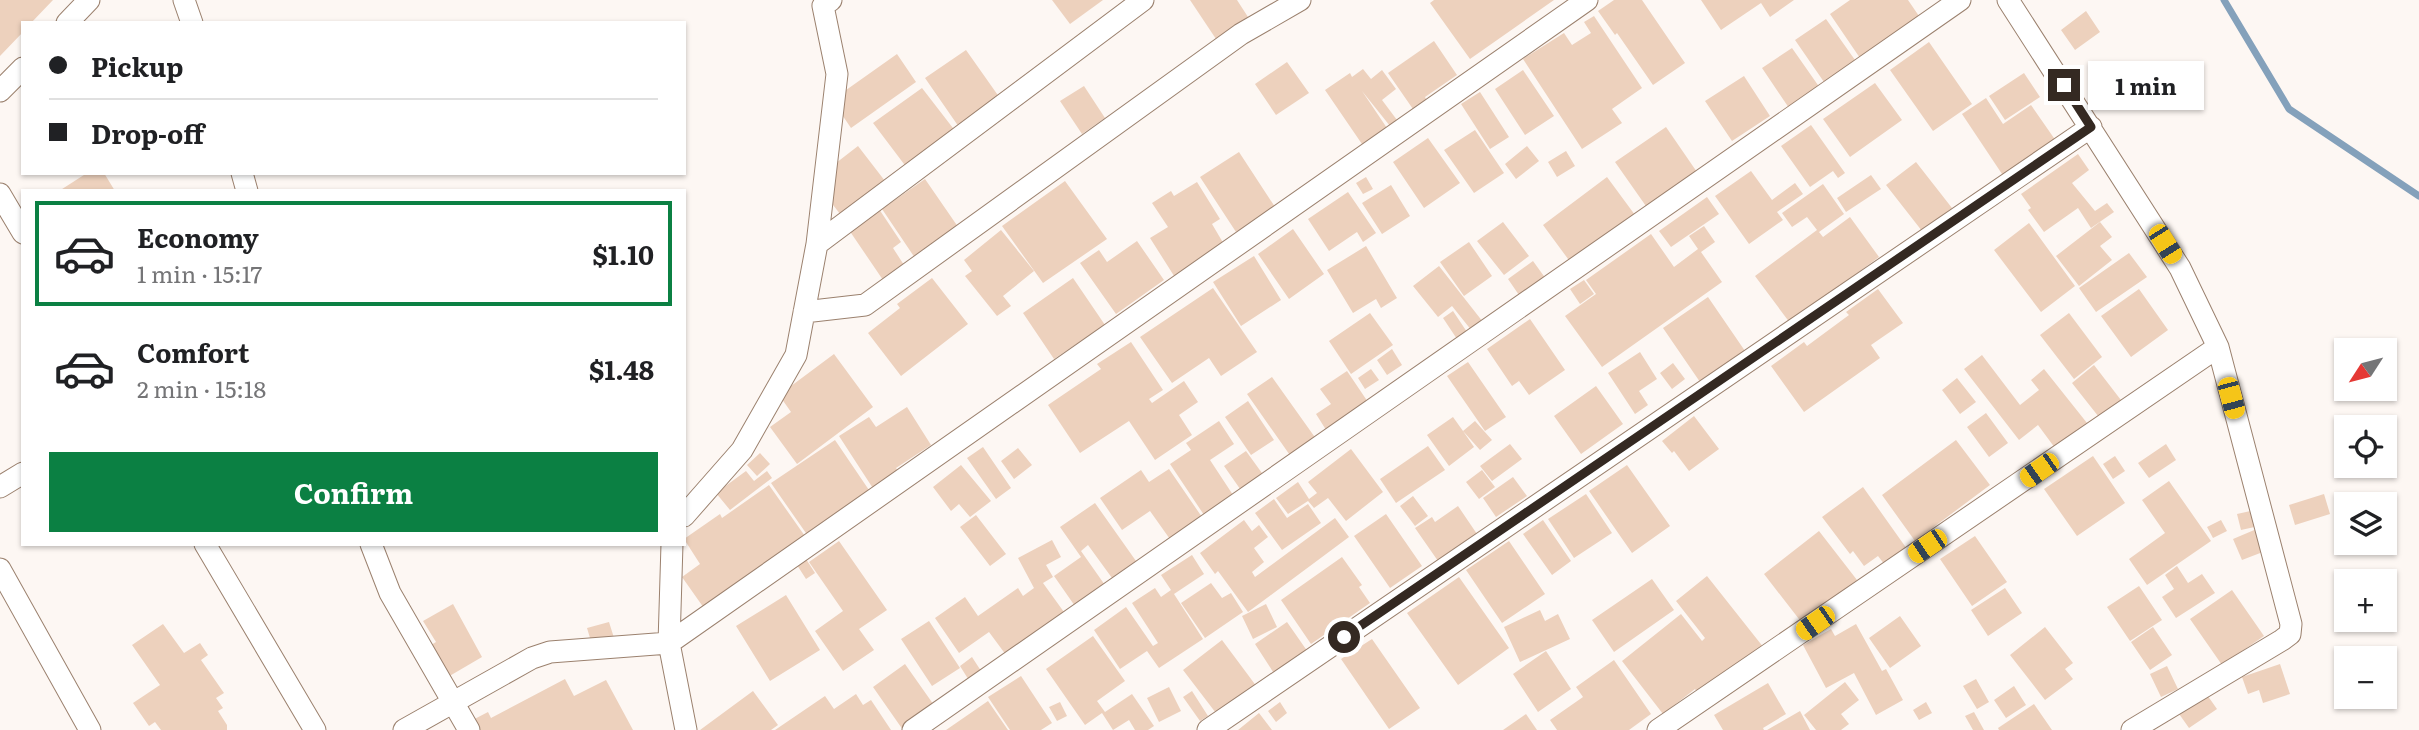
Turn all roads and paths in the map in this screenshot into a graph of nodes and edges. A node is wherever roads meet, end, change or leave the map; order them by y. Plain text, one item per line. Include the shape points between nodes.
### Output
1 (89, 0) edge
2 (184, 0) edge
3 (831, 0) edge
4 (1143, 0) edge
5 (1300, 0) edge
6 (1587, 0) edge
7 (1960, 0) edge
8 (2008, 0) edge
9 (69, 21) edge
10 (191, 21) edge
11 (21, 70) edge
12 (0, 91) edge
13 (2091, 127) junction
14 (0, 194) edge
15 (21, 230) edge
16 (817, 244) junction
17 (804, 312) junction
18 (2218, 347) junction
19 (21, 474) edge
20 (0, 486) edge
21 (686, 514) edge
22 (206, 546) edge
23 (371, 546) edge
24 (672, 546) edge
25 (0, 569) edge
26 (668, 643) junction
27 (453, 702) junction
28 (90, 730) edge
29 (315, 730) edge
30 (404, 730) edge
31 (469, 730) edge
32 (686, 730) edge
33 (913, 730) edge
34 (1208, 730) edge
35 (1658, 730) edge
36 (2132, 730) edge

1 - 9 street
2 - 10 street
3 - 16 street via 823,6 837,74
4 - 16 street
5 - 17 street via 1241,34 865,305
6 - 26 street
7 - 33 street
8 - 13 street
11 - 12 street
13 - 18 street via 2180,268
13 - 34 street
14 - 15 street
16 - 17 street
17 - 21 street via 796,355 742,450
18 - 35 street
18 - 36 street via 2290,634
19 - 20 street
22 - 29 street
23 - 27 street via 390,593
24 - 26 street
25 - 28 street
26 - 27 street via 550,652
26 - 32 street
27 - 30 street
27 - 31 street

